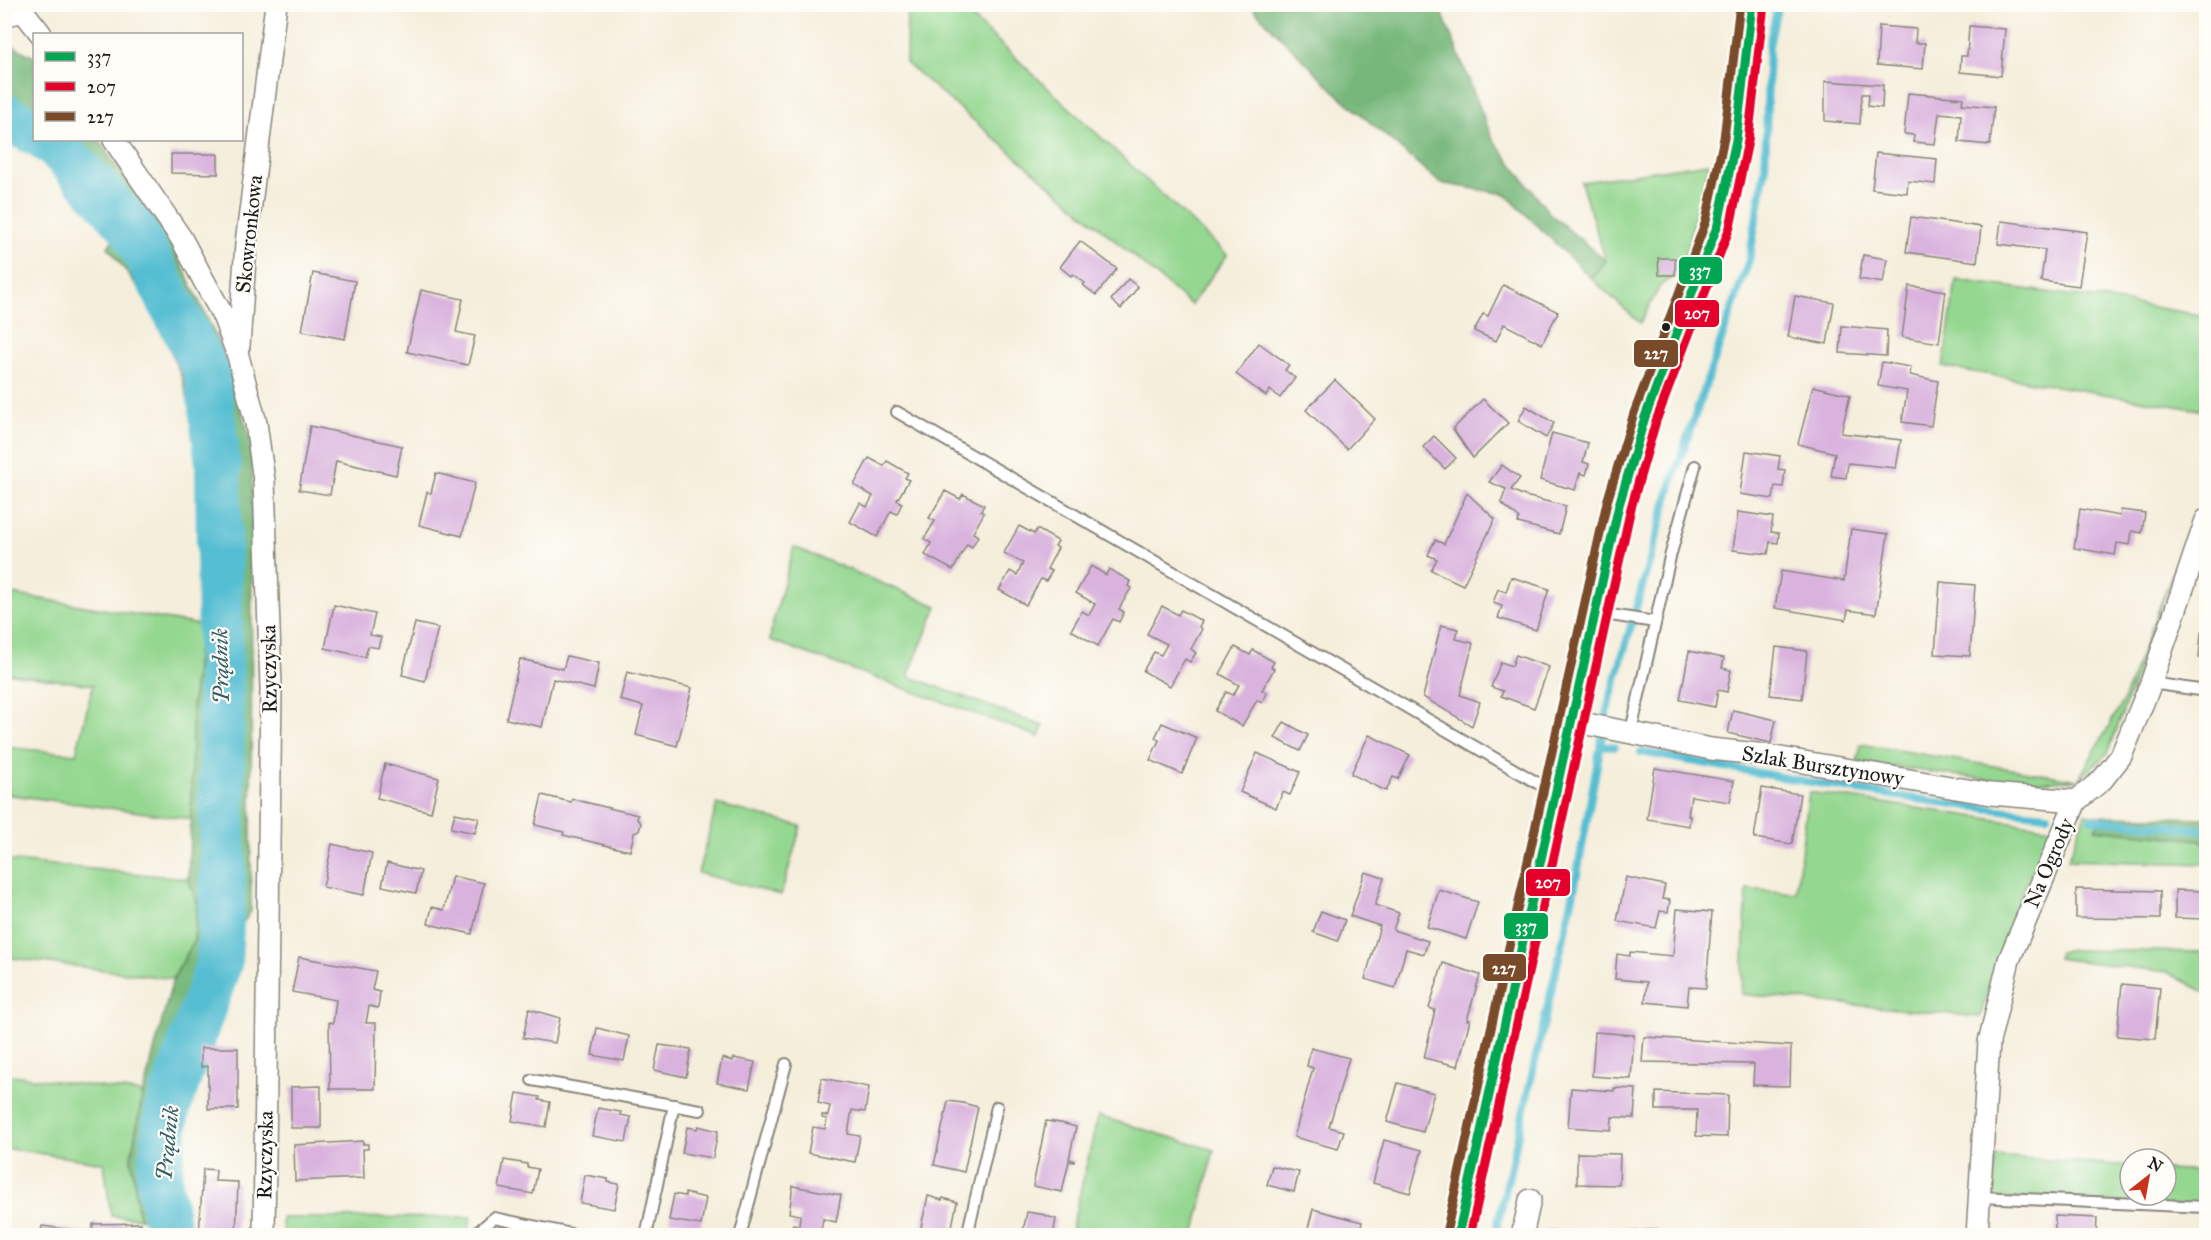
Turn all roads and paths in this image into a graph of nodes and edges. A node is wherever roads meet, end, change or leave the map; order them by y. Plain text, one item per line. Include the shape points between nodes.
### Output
1 (276, 4) edge
2 (1752, 4) edge
3 (17, 11) edge
4 (40, 33) edge
5 (115, 141) edge
6 (238, 356) junction
7 (897, 412) dead end
8 (1695, 466) dead end
9 (2206, 520) edge
10 (1605, 614) junction
11 (1651, 622) junction
12 (2151, 683) junction
13 (2206, 691) edge
14 (1584, 723) junction
15 (1625, 730) junction
16 (1556, 793) junction
17 (2076, 801) junction
18 (786, 1064) dead end
19 (532, 1080) dead end
20 (674, 1105) junction
21 (997, 1107) dead end
22 (700, 1110) dead end
23 (1979, 1197) junction
24 (1530, 1200) dead end
25 (2206, 1207) edge
26 (264, 1236) edge
27 (478, 1236) edge
28 (580, 1236) edge
29 (646, 1236) edge
30 (740, 1236) edge
31 (967, 1236) edge
32 (1458, 1236) edge
33 (1522, 1236) edge
34 (1977, 1236) edge

1 - 6 street, Skowronkowa via 246,244
2 - 10 main road via 1736,140 1721,214 1638,436 1619,505
3 - 4 street
5 - 6 street, Rzyczyska via 181,238 224,318
6 - 26 street, Rzyczyska via 256,423 264,481 271,688
7 - 16 lane
8 - 11 lane
9 - 12 street, Na Ogrody
10 - 11 lane
10 - 14 main road
11 - 15 lane
12 - 13 lane
12 - 17 street, Na Ogrody via 2121,756 2102,780
14 - 15 street, Szlak Bursztynowy
14 - 16 main road
15 - 17 street, Szlak Bursztynowy via 1711,749 1991,794
16 - 32 main road
17 - 23 street, Na Ogrody via 2009,960 1989,1042
18 - 30 lane
19 - 20 lane
20 - 22 lane
20 - 29 lane
21 - 31 lane
23 - 25 lane
23 - 34 street, Na Ogrody
24 - 33 street
27 - 28 lane via 494,1218

